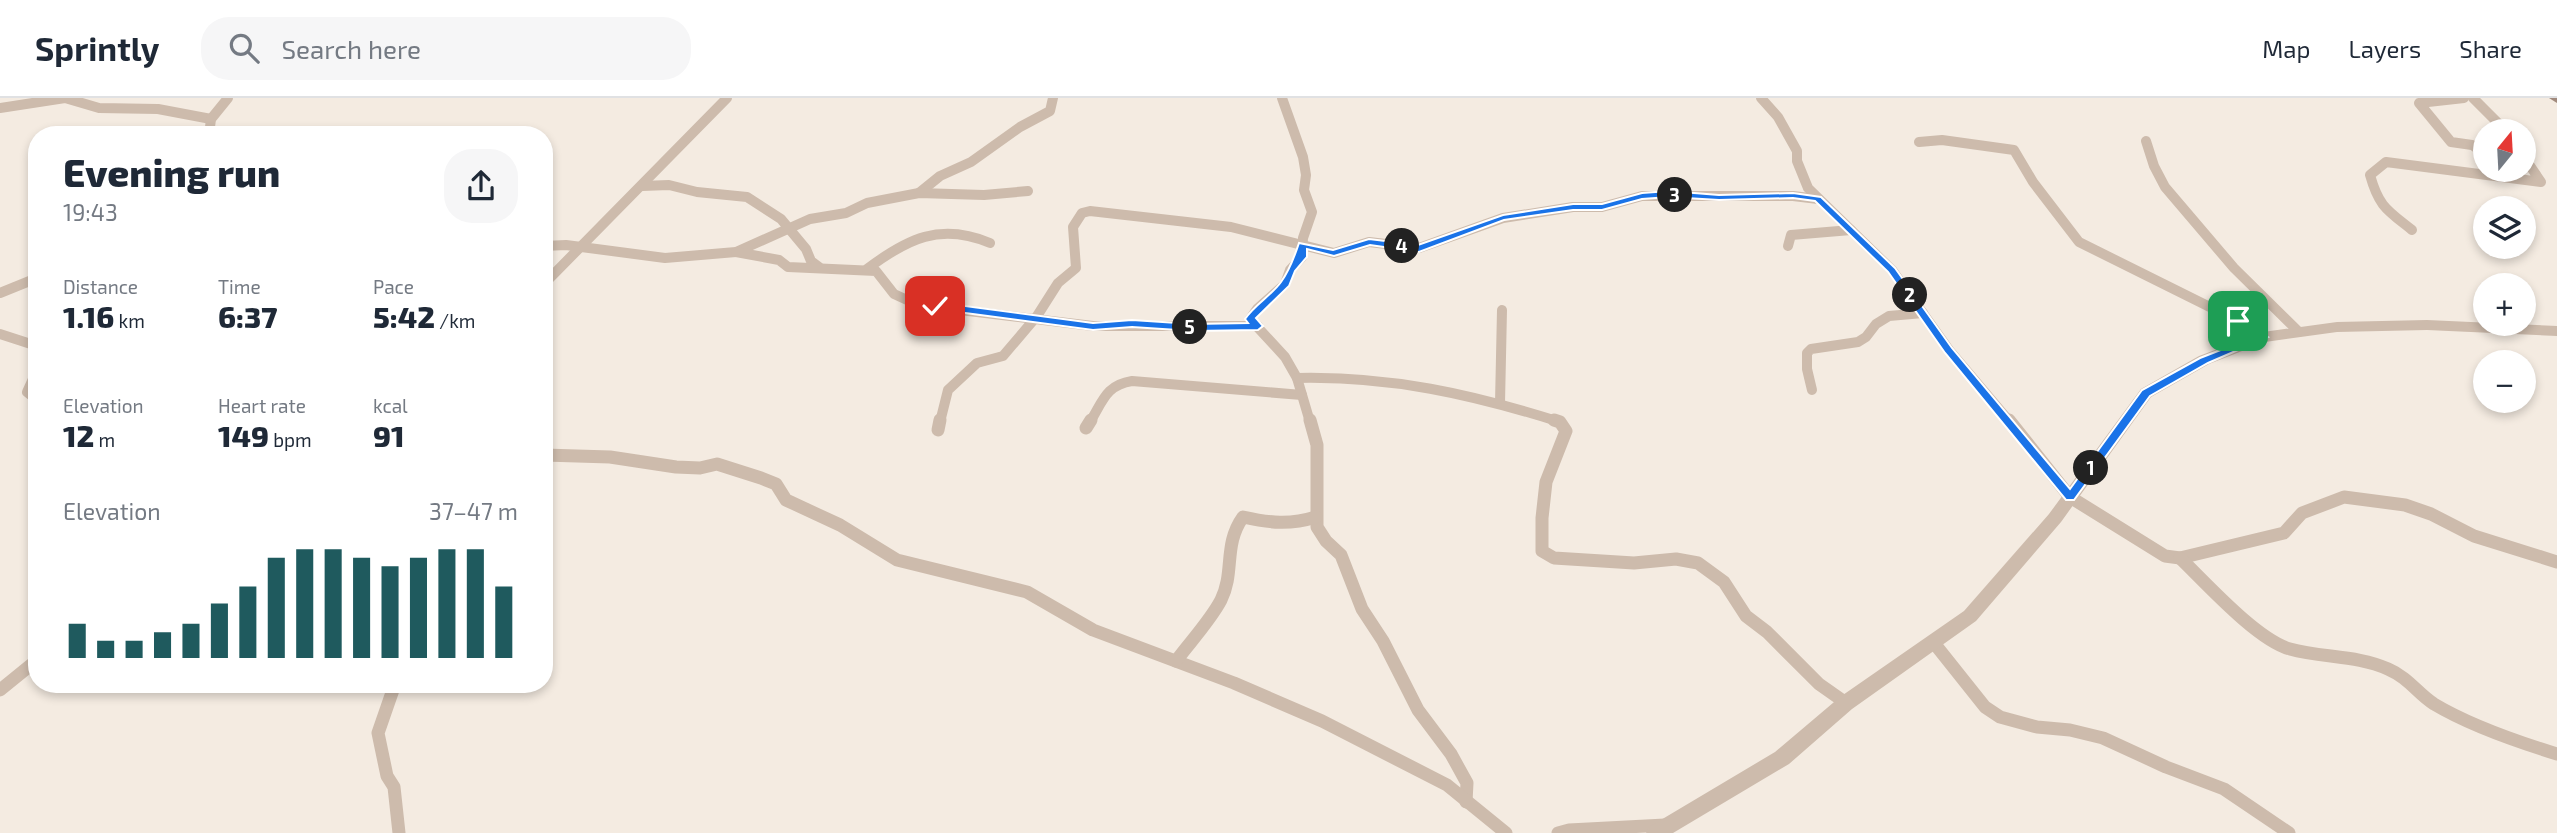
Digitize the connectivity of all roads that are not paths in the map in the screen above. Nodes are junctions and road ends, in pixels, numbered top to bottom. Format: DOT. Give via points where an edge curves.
graph roads {
  1 [pos="228,98"];
  2 [pos="727,98"];
  3 [pos="1053,98"];
  4 [pos="1282,98"];
  5 [pos="1761,98"];
  6 [pos="2464,98"];
  7 [pos="2473,98"];
  8 [pos="71,99"];
  9 [pos="2416,100"];
  10 [pos="15,106"];
  11 [pos="0,108"];
  12 [pos="0,118"];
  13 [pos="211,119"];
  14 [pos="2494,119"];
  15 [pos="210,126"];
  16 [pos="2146,141"];
  17 [pos="1919,142"];
  18 [pos="2473,146"];
  19 [pos="2473,174"];
  20 [pos="642,186"];
  21 [pos="1028,191"];
  22 [pos="919,193"];
  23 [pos="1818,199"];
  24 [pos="789,229"];
  25 [pos="1851,230"];
  26 [pos="2412,230"];
  27 [pos="990,243"];
  28 [pos="1302,245"];
  29 [pos="553,246"];
  30 [pos="1788,246"];
  31 [pos="581,247"];
  32 [pos="736,252"];
  33 [pos="819,267"];
  34 [pos="867,269"];
  35 [pos="553,275"];
  36 [pos="28,282"];
  37 [pos="0,293"];
  38 [pos="1502,310"];
  39 [pos="1923,313"];
  40 [pos="1035,319"];
  41 [pos="1258,326"];
  42 [pos="2557,331"];
  43 [pos="2299,332"];
  44 [pos="0,334"];
  45 [pos="2263,337"];
  46 [pos="28,343"];
  47 [pos="1297,378"];
  48 [pos="1812,390"];
  49 [pos="1302,395"];
  50 [pos="1500,403"];
  51 [pos="1086,428"];
  52 [pos="938,430"];
  53 [pos="553,455"];
  54 [pos="2070,497"];
  55 [pos="1316,517"];
  56 [pos="2180,558"];
  57 [pos="2557,562"];
  58 [pos="1934,643"];
  59 [pos="1176,661"];
  60 [pos="28,667"];
  61 [pos="0,690"];
  62 [pos="392,693"];
  63 [pos="1846,703"];
  64 [pos="2557,754"];
  65 [pos="1466,802"];
  66 [pos="1501,829"];
  67 [pos="1661,829"];
  68 [pos="399,833"];
  69 [pos="1512,833"];
  70 [pos="1558,833"];
  71 [pos="2289,833"];
  1 -- 13 [label="street"];
  2 -- 20 [label="street"];
  3 -- 22 [label="street" via="1050,111"];
  4 -- 28 [label="street" via="1303,157 1304,190 1312,212"];
  5 -- 23 [label="street" via="1778,117 1797,151 1802,178"];
  6 -- 9 [label="street"];
  7 -- 14 [label="street"];
  8 -- 10 [label="street"];
  8 -- 13 [label="street" via="99,108 158,108"];
  9 -- 18 [label="street" via="2451,142"];
  10 -- 11 [label="street"];
  10 -- 12 [label="street"];
  13 -- 15 [label="street"];
  16 -- 43 [label="street" via="2171,195 2234,268"];
  17 -- 45 [label="street" via="1948,139 1990,150 2014,150 2062,225 2079,242"];
  19 -- 26 [label="street" via="2386,162 2370,175 2376,197"];
  20 -- 24 [label="street" via="669,185 747,197"];
  20 -- 31 [label="street"];
  21 -- 22 [label="street"];
  22 -- 24 [label="street" via="867,203"];
  23 -- 25 [label="street"];
  23 -- 28 [label="street" via="1793,195 1642,196 1602,207 1503,218 1419,248 1369,242 1334,253"];
  24 -- 32 [label="street"];
  24 -- 33 [label="street"];
  25 -- 30 [label="street" via="1791,234"];
  25 -- 39 [label="street" via="1892,270"];
  27 -- 34 [label="street" via="952,232 929,236 895,247"];
  28 -- 40 [label="street" via="1231,227 1082,213 1073,227 1076,268 1058,283"];
  28 -- 41 [label="street" via="1302,257 1285,284 1250,319"];
  29 -- 31 [label="street"];
  31 -- 32 [label="street" via="664,258"];
  31 -- 35 [label="street"];
  32 -- 33 [label="street" via="779,260 788,267"];
  33 -- 34 [label="street"];
  34 -- 40 [label="street" via="876,271 894,294 918,305"];
  36 -- 37 [label="street"];
  38 -- 50 [label="street" via="1497,346"];
  39 -- 48 [label="street" via="1889,316 1858,342 1811,349 1807,369"];
  39 -- 54 [label="street"];
  40 -- 41 [label="street" via="1093,327"];
  40 -- 52 [label="street" via="1003,356 977,363 948,390"];
  41 -- 47 [label="street"];
  42 -- 43 [label="street" via="2344,326"];
  43 -- 45 [label="street"];
  44 -- 46 [label="street"];
  45 -- 54 [label="street" via="2204,360 2146,393"];
  47 -- 49 [label="street"];
  47 -- 50 [label="street" via="1415,384"];
  49 -- 51 [label="street" via="1117,383"];
  49 -- 55 [label="street" via="1317,445"];
  50 -- 63 [label="street" via="1560,422 1566,431 1551,463 1542,551 1554,558 1698,563 1724,582 1746,615 1819,684"];
  53 -- 59 [label="street" via="610,457 676,467 717,464 761,478 776,484 786,499 897,560 1027,592 1093,630"];
  54 -- 56 [label="street" via="2165,556"];
  54 -- 58 [label="street" via="1970,617"];
  55 -- 59 [label="street" via="1273,524 1243,517 1233,531 1221,600"];
  55 -- 65 [label="street" via="1326,541 1341,555 1362,609 1419,710 1467,783"];
  56 -- 57 [label="street" via="2284,533 2302,513 2344,497 2405,505 2474,536"];
  56 -- 64 [label="street" via="2247,623 2288,649 2385,667 2406,677 2433,703 2516,741"];
  58 -- 63 [label="street"];
  58 -- 71 [label="street" via="1985,707 2000,717 2103,738 2224,789"];
  59 -- 65 [label="street" via="1322,721 1447,785"];
  60 -- 61 [label="street"];
  62 -- 68 [label="street" via="378,733 387,776 394,787"];
  63 -- 67 [label="street" via="1782,758"];
  65 -- 66 [label="street"];
  66 -- 69 [label="street"];
  67 -- 70 [label="street"];
}
